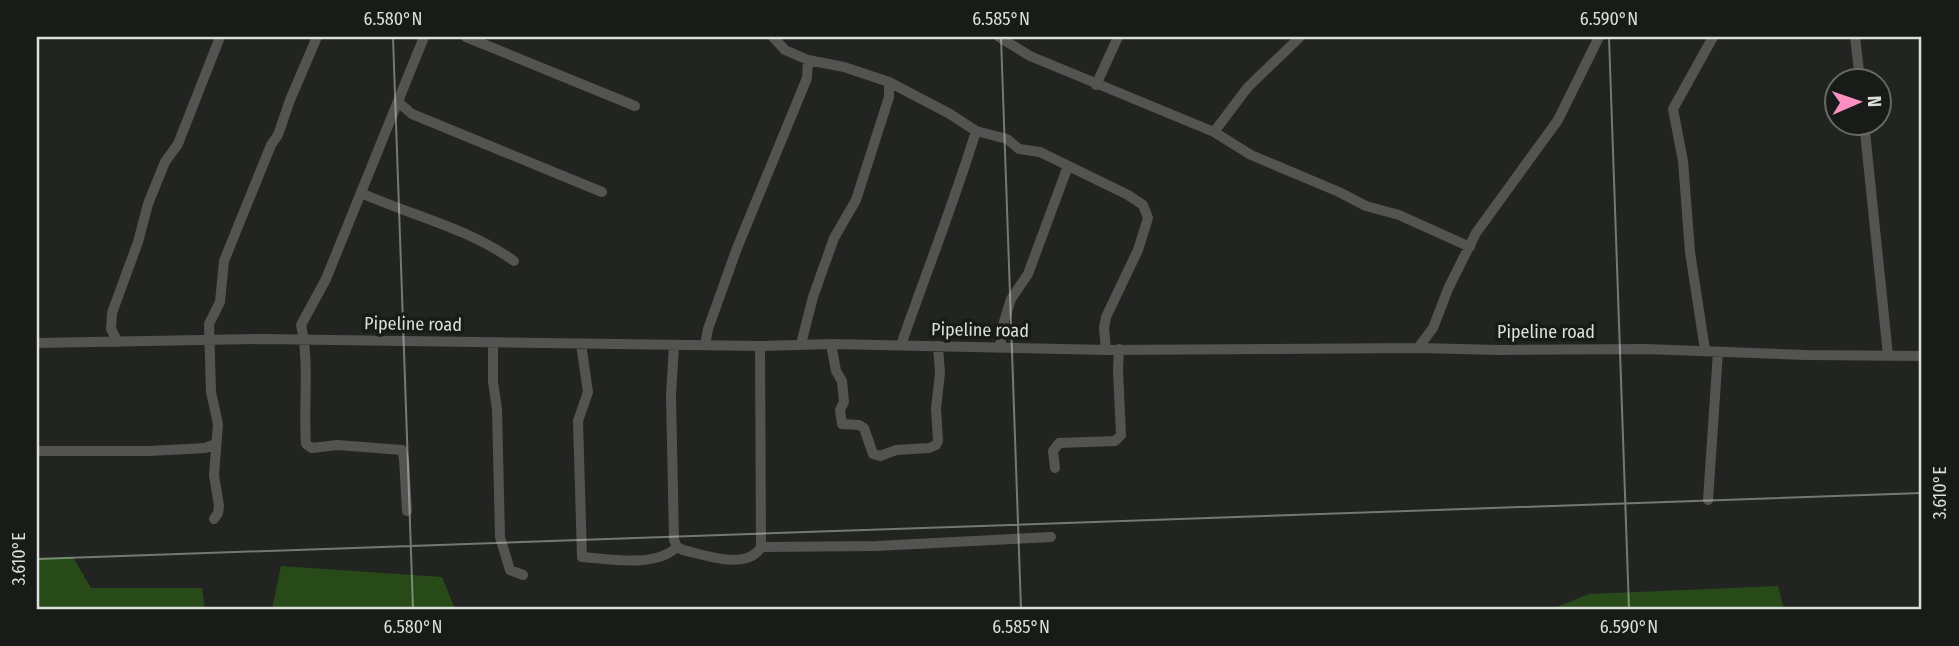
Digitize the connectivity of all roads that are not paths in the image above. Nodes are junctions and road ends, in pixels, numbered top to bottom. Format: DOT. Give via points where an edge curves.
graph roads {
  1 [pos="220,37"];
  2 [pos="317,37"];
  3 [pos="424,37"];
  4 [pos="467,37"];
  5 [pos="773,37"];
  6 [pos="999,37"];
  7 [pos="1118,37"];
  8 [pos="1300,37"];
  9 [pos="1599,37"];
  10 [pos="1713,37"];
  11 [pos="1855,37"];
  12 [pos="808,60"];
  13 [pos="1858,66"];
  14 [pos="890,82"];
  15 [pos="1096,85"];
  16 [pos="398,102"];
  17 [pos="635,106"];
  18 [pos="976,131"];
  19 [pos="1214,132"];
  20 [pos="1865,136"];
  21 [pos="1068,166"];
  22 [pos="601,192"];
  23 [pos="361,193"];
  24 [pos="1469,247"];
  25 [pos="514,261"];
  26 [pos="1433,328"];
  27 [pos="210,336"];
  28 [pos="305,339"];
  29 [pos="118,342"];
  30 [pos="37,343"];
  31 [pos="493,344"];
  32 [pos="581,344"];
  33 [pos="801,344"];
  34 [pos="831,344"];
  35 [pos="674,345"];
  36 [pos="705,345"];
  37 [pos="901,345"];
  38 [pos="760,346"];
  39 [pos="938,346"];
  40 [pos="1000,348"];
  41 [pos="1418,348"];
  42 [pos="1119,349"];
  43 [pos="1443,349"];
  44 [pos="1106,350"];
  45 [pos="1705,350"];
  46 [pos="1718,352"];
  47 [pos="1888,355"];
  48 [pos="1922,356"];
  49 [pos="216,444"];
  50 [pos="37,451"];
  51 [pos="1055,468"];
  52 [pos="1708,500"];
  53 [pos="407,510"];
  54 [pos="214,519"];
  55 [pos="1051,537"];
  56 [pos="677,547"];
  57 [pos="761,547"];
  58 [pos="523,575"];
  1 -- 29 [label="street" via="178,144 165,162 148,204 112,313 111,328"];
  2 -- 27 [label="street" via="224,261 220,302 210,321"];
  3 -- 16 [label="street"];
  4 -- 17 [label="street"];
  5 -- 12 [label="street" via="785,50"];
  6 -- 15 [label="street"];
  7 -- 15 [label="street"];
  8 -- 19 [label="street" via="1248,87"];
  9 -- 24 [label="street" via="1558,120"];
  10 -- 45 [label="street" via="1673,109"];
  11 -- 13 [label="street"];
  12 -- 14 [label="street"];
  12 -- 36 [label="street" via="807,78 737,248"];
  14 -- 18 [label="street"];
  14 -- 33 [label="street" via="859,191 834,239"];
  15 -- 19 [label="street"];
  16 -- 22 [label="street" via="412,114"];
  16 -- 23 [label="street"];
  18 -- 21 [label="street" via="1007,139 1019,149 1040,152"];
  18 -- 37 [label="street"];
  19 -- 24 [label="street" via="1251,155"];
  20 -- 47 [label="street"];
  21 -- 40 [label="street" via="1028,274 1011,299"];
  21 -- 44 [label="street" via="1128,195 1143,205 1148,218 1106,317"];
  23 -- 25 [label="street" via="443,223"];
  23 -- 28 [label="street" via="326,279 301,325"];
  24 -- 26 [label="street"];
  26 -- 41 [label="street"];
  26 -- 43 [label="street"];
  27 -- 28 [label="street, Pipeline road"];
  27 -- 29 [label="street, Pipeline road"];
  27 -- 49 [label="street"];
  28 -- 31 [label="street, Pipeline road"];
  28 -- 53 [label="street" via="306,443 312,448 337,445 402,450"];
  29 -- 30 [label="street, Pipeline road"];
  31 -- 32 [label="street, Pipeline road"];
  31 -- 58 [label="street" via="500,537 510,570"];
  32 -- 35 [label="street, Pipeline road"];
  32 -- 56 [label="street" via="589,392 578,421 582,556 667,557"];
  33 -- 34 [label="street, Pipeline road"];
  33 -- 38 [label="street, Pipeline road"];
  34 -- 37 [label="street, Pipeline road"];
  34 -- 39 [label="street" via="845,402 840,421 864,428 873,454 880,456 936,445"];
  35 -- 36 [label="street, Pipeline road"];
  35 -- 56 [label="street" via="671,395"];
  36 -- 38 [label="street, Pipeline road"];
  37 -- 39 [label="street, Pipeline road"];
  38 -- 57 [label="street"];
  39 -- 40 [label="street, Pipeline road"];
  40 -- 44 [label="street, Pipeline road"];
  41 -- 42 [label="street, Pipeline road"];
  41 -- 43 [label="street, Pipeline road"];
  42 -- 44 [label="street, Pipeline road"];
  42 -- 51 [label="street" via="1121,435 1115,441 1059,443 1054,451"];
  43 -- 45 [label="street, Pipeline road"];
  45 -- 46 [label="street, Pipeline road"];
  46 -- 47 [label="street, Pipeline road"];
  46 -- 52 [label="street"];
  47 -- 48 [label="street, Pipeline road"];
  49 -- 50 [label="street" via="149,451"];
  49 -- 54 [label="street" via="219,506"];
  55 -- 57 [label="street"];
  56 -- 57 [label="street" via="741,560 756,555"];
}
